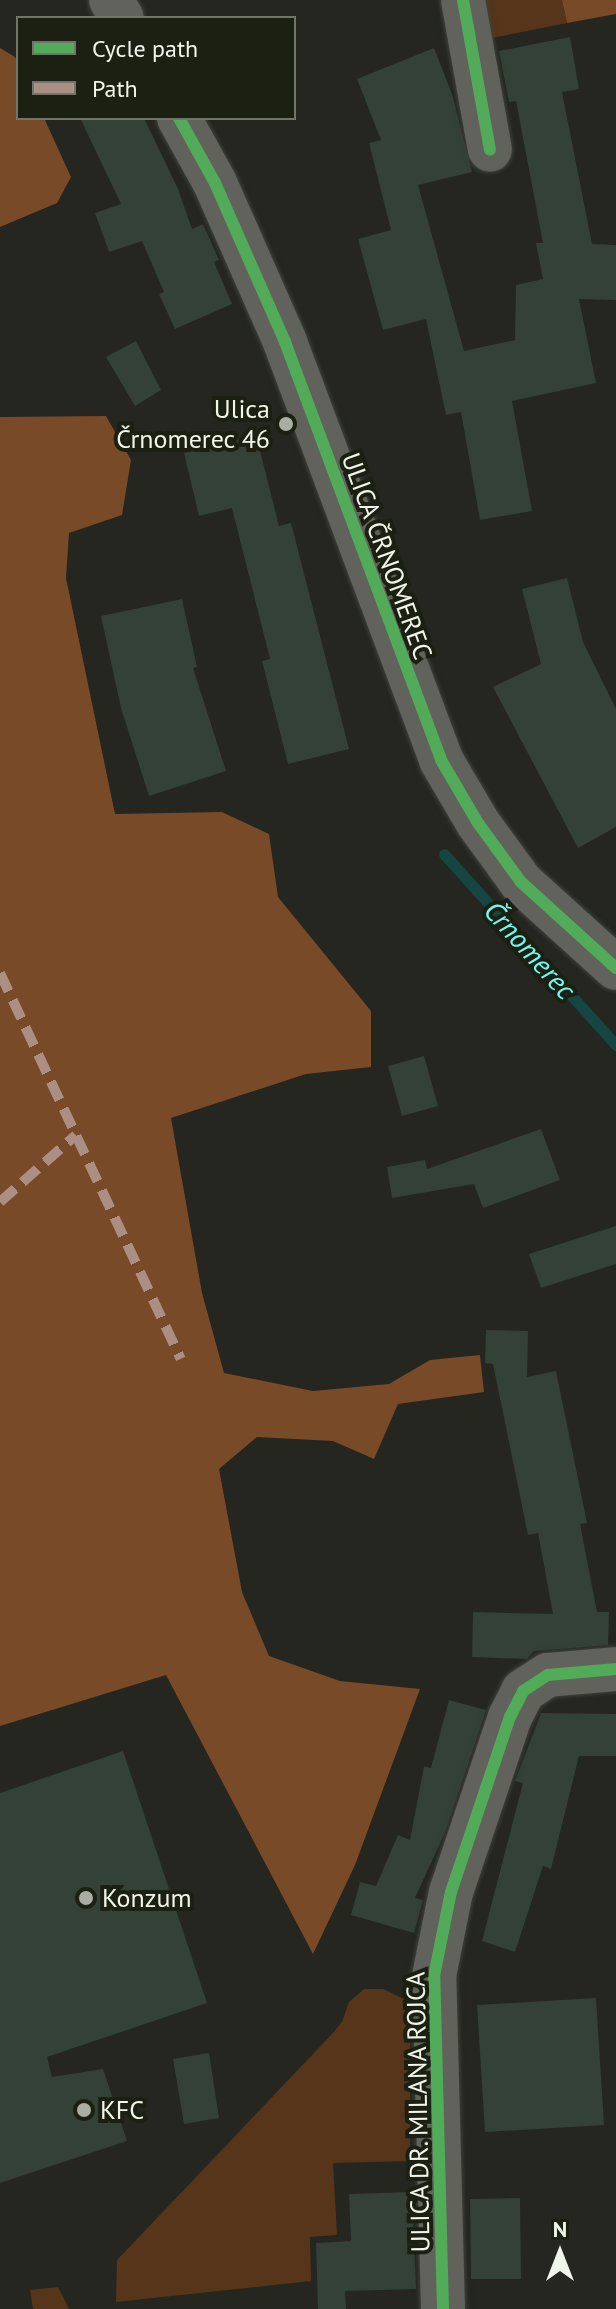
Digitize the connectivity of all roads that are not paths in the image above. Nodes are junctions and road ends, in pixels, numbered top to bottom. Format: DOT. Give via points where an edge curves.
graph roads {
  1 [pos="463,0"];
  2 [pos="180,120"];
  3 [pos="490,150"];
  4 [pos="616,968"];
  5 [pos="616,1669"];
  6 [pos="443,2309"];
  1 -- 3 [label="street"];
  2 -- 4 [label="street, ULICA ČRNOMEREC" via="215,183 285,342 441,760 521,882"];
  5 -- 6 [label="street, ULICA DR. MILANA ROJCA" via="548,1675 523,1691 451,1892 434,1976"];
}
